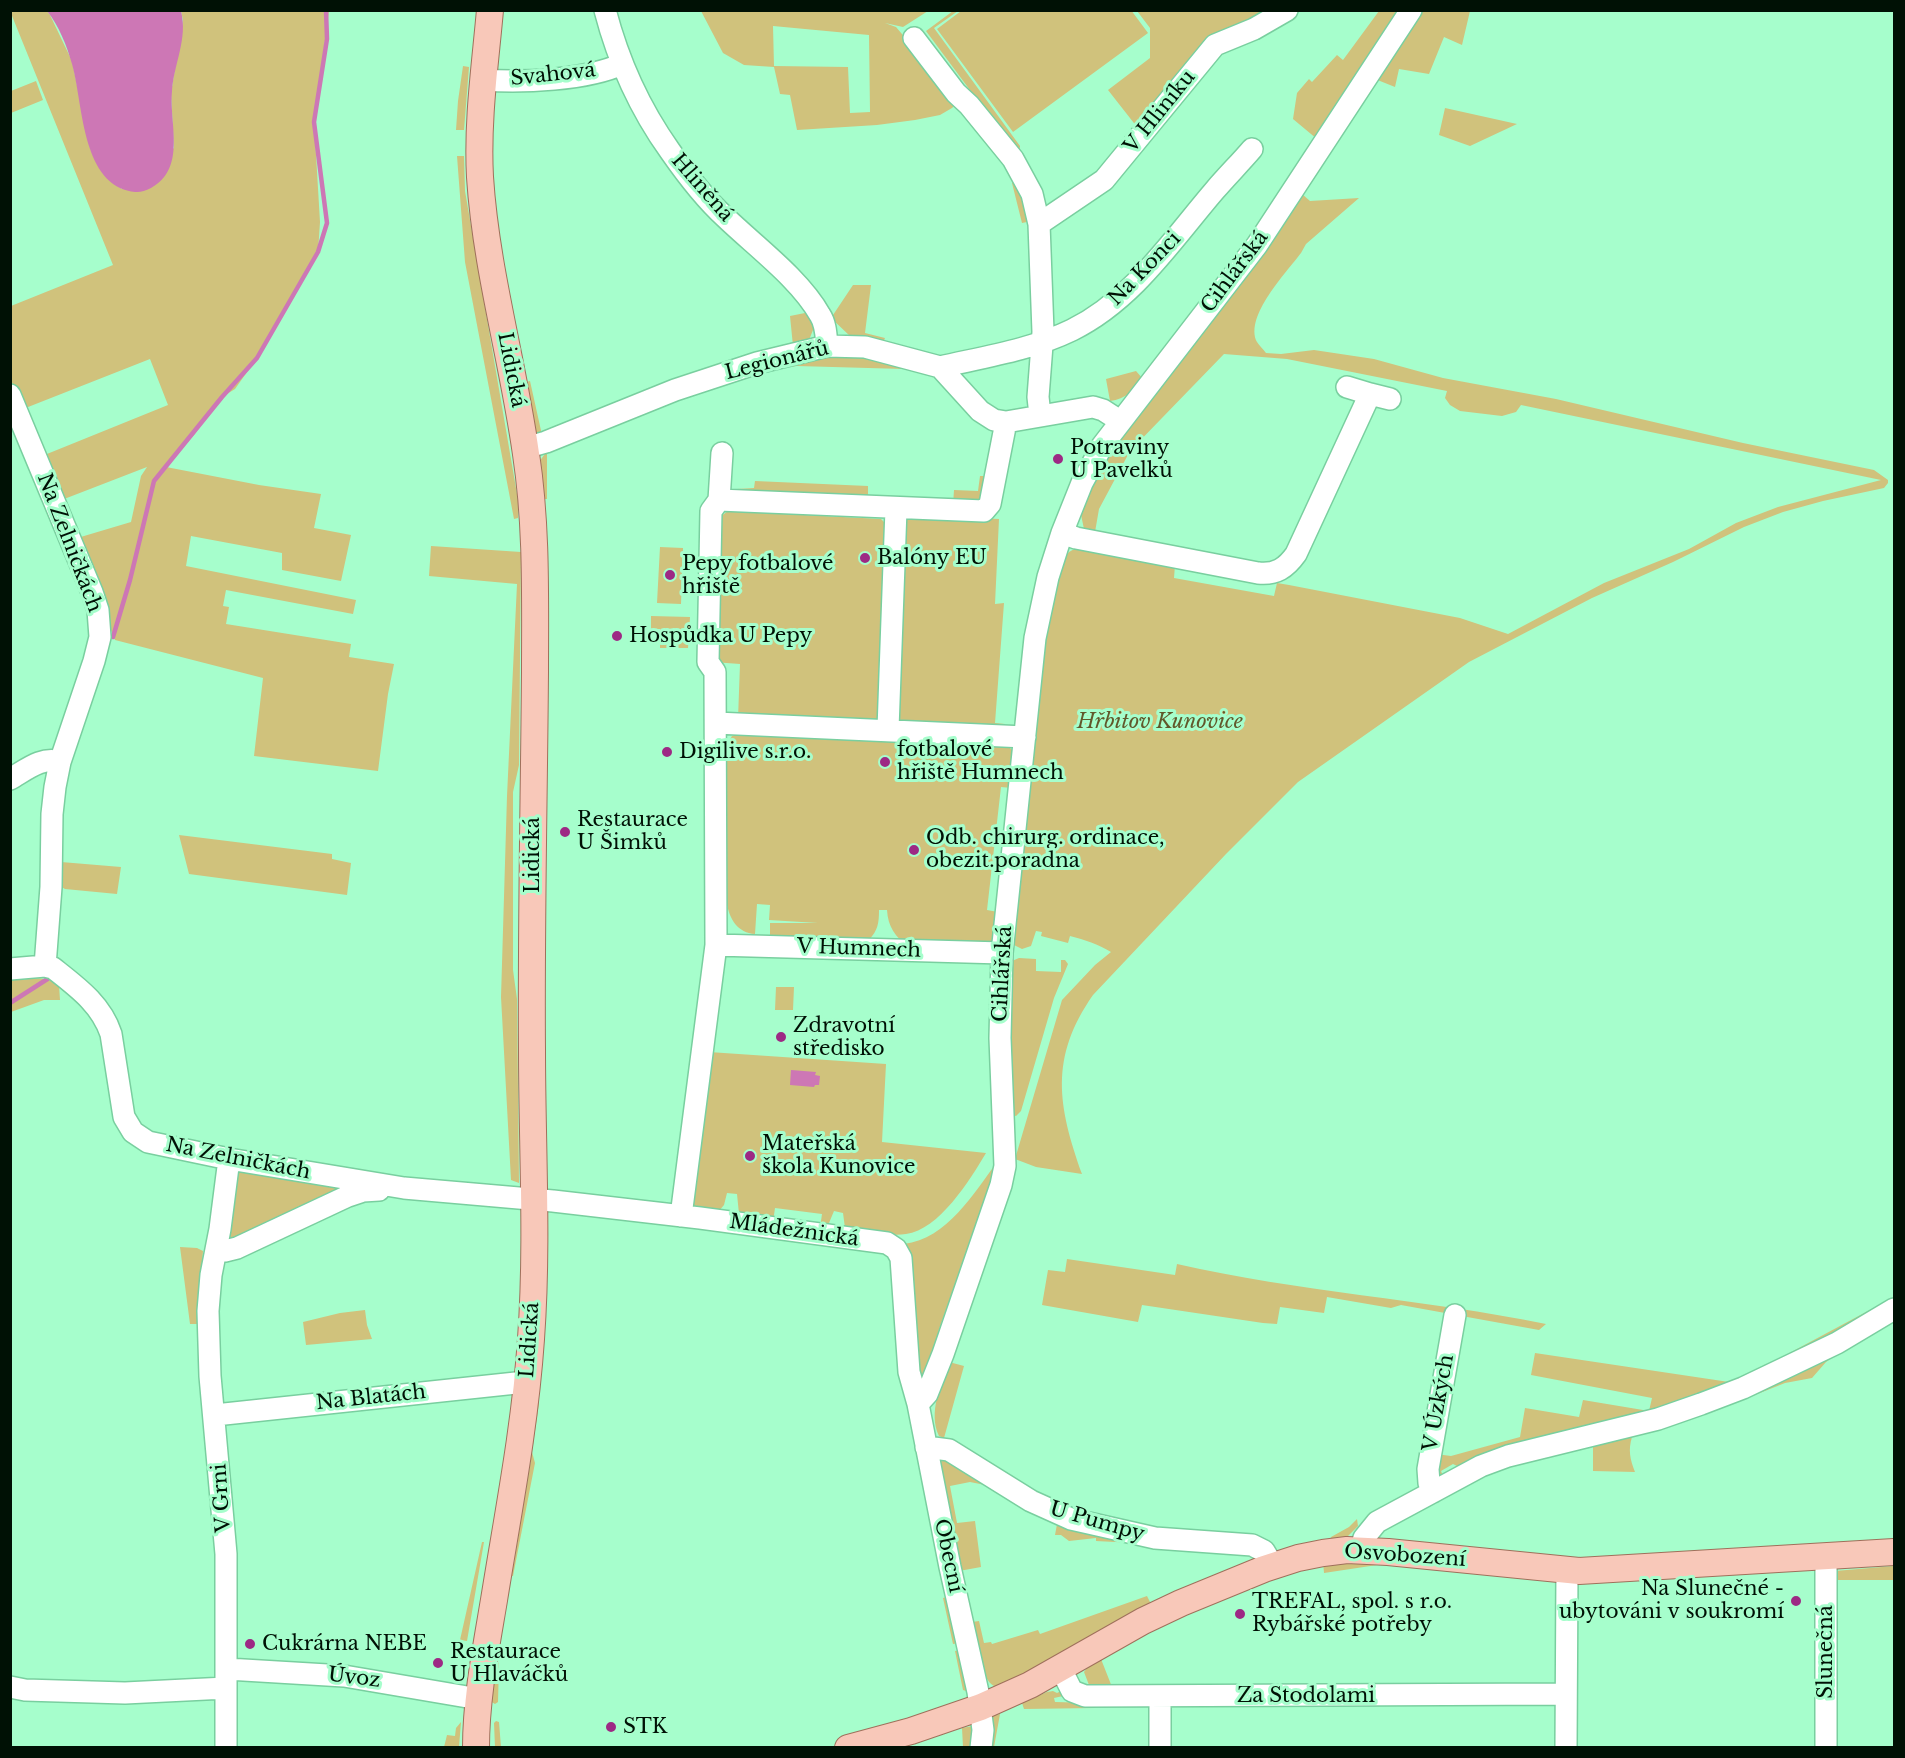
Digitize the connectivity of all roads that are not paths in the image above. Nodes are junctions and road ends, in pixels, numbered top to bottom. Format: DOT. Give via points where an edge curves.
graph roads {
  1 [pos="490,10"];
  2 [pos="605,10"];
  3 [pos="1287,10"];
  4 [pos="1411,10"];
  5 [pos="914,38"];
  6 [pos="622,64"];
  7 [pos="483,80"];
  8 [pos="1252,149"];
  9 [pos="1039,224"];
  10 [pos="1042,342"];
  11 [pos="827,346"];
  12 [pos="940,367"];
  13 [pos="1347,387"];
  14 [pos="10,395"];
  15 [pos="1040,415"];
  16 [pos="1120,421"];
  17 [pos="1006,422"];
  18 [pos="525,448"];
  19 [pos="722,453"];
  20 [pos="718,500"];
  21 [pos="896,509"];
  22 [pos="1062,533"];
  23 [pos="716,723"];
  24 [pos="888,729"];
  25 [pos="1025,736"];
  26 [pos="60,762"];
  27 [pos="10,779"];
  28 [pos="716,945"];
  29 [pos="1002,953"];
  30 [pos="10,969"];
  31 [pos="54,971"];
  32 [pos="229,1159"];
  33 [pos="404,1188"];
  34 [pos="535,1200"];
  35 [pos="681,1216"];
  36 [pos="217,1250"];
  37 [pos="1894,1309"];
  38 [pos="1455,1315"];
  39 [pos="528,1384"];
  40 [pos="918,1404"];
  41 [pos="215,1415"];
  42 [pos="926,1447"];
  43 [pos="1433,1492"];
  44 [pos="1360,1550"];
  45 [pos="1894,1552"];
  46 [pos="1826,1557"];
  47 [pos="1273,1566"];
  48 [pos="1568,1570"];
  49 [pos="1061,1669"];
  50 [pos="226,1678"];
  51 [pos="10,1688"];
  52 [pos="1566,1694"];
  53 [pos="1160,1697"];
  54 [pos="479,1699"];
  55 [pos="981,1707"];
  56 [pos="226,1748"];
  57 [pos="476,1748"];
  58 [pos="848,1748"];
  59 [pos="981,1748"];
  60 [pos="1160,1748"];
  61 [pos="1566,1748"];
  62 [pos="1826,1748"];
  1 -- 7 [label="main road, Lidická"];
  2 -- 6 [label="street, Hliněná"];
  3 -- 9 [label="street, V Hliníku" via="1215,45 1104,180"];
  4 -- 16 [label="street, Cihlářská" via="1257,245"];
  5 -- 9 [label="street" via="1018,167 1032,194"];
  6 -- 7 [label="street, Svahová" via="566,78"];
  6 -- 11 [label="street, Hliněná" via="641,104 693,181 820,314"];
  7 -- 18 [label="main road, Lidická" via="479,147 482,194"];
  8 -- 10 [label="street, Na Konci" via="1123,296 1086,322"];
  9 -- 10 [label="street"];
  10 -- 12 [label="street, Na Konci"];
  10 -- 15 [label="street"];
  11 -- 12 [label="street, Legionářů" via="865,347"];
  11 -- 18 [label="street, Legionářů" via="685,386"];
  12 -- 17 [label="street" via="980,411"];
  13 -- 22 [label="street" via="1380,396 1296,554 1277,572 1258,573"];
  14 -- 26 [label="street, Na Zelničkách" via="92,592 99,620 99,645"];
  15 -- 16 [label="street" via="1095,407"];
  15 -- 17 [label="street"];
  16 -- 22 [label="street, Cihlářská" via="1088,470"];
  17 -- 21 [label="street" via="986,510"];
  18 -- 34 [label="main road, Lidická" via="534,541"];
  19 -- 20 [label="street"];
  20 -- 21 [label="street"];
  20 -- 23 [label="street" via="711,511 708,629 708,662 715,672"];
  21 -- 24 [label="street"];
  22 -- 25 [label="street, Cihlářská" via="1040,611"];
  23 -- 24 [label="street"];
  23 -- 28 [label="street"];
  24 -- 25 [label="street"];
  25 -- 29 [label="street, Cihlářská"];
  26 -- 27 [label="street" via="42,761"];
  26 -- 31 [label="street, Na Zelničkách" via="52,814"];
  28 -- 29 [label="street, V Humnech"];
  28 -- 35 [label="street"];
  29 -- 40 [label="street, Cihlářská" via="1003,1176 943,1354 927,1394"];
  30 -- 31 [label="street"];
  31 -- 32 [label="street, Na Zelničkách" via="96,1005 108,1023 124,1117 133,1132 148,1142"];
  32 -- 33 [label="street, Na Zelničkách"];
  32 -- 36 [label="street, V Grni"];
  33 -- 34 [label="street, Na Zelničkách"];
  33 -- 36 [label="street" via="352,1195 237,1248"];
  34 -- 35 [label="street, Mládežnická"];
  34 -- 39 [label="main road, Lidická"];
  35 -- 40 [label="street, Mládežnická" via="887,1243 896,1249 901,1258 908,1358"];
  36 -- 41 [label="street, V Grni" via="208,1311"];
  37 -- 43 [label="street" via="1837,1343 1743,1388 1658,1419 1494,1461"];
  38 -- 43 [label="street, V Úzkých" via="1428,1469"];
  39 -- 41 [label="street, Na Blatách"];
  39 -- 54 [label="main road, Lidická"];
  40 -- 42 [label="street, Obecní"];
  41 -- 50 [label="street, V Grni" via="226,1554"];
  42 -- 47 [label="street, U Pumpy" via="949,1450 1031,1501 1071,1519 1155,1538 1252,1545 1264,1551"];
  42 -- 55 [label="street, Obecní"];
  43 -- 44 [label="street" via="1377,1522"];
  44 -- 47 [label="main road, Osvobození" via="1323,1552"];
  44 -- 48 [label="main road, Osvobození"];
  45 -- 46 [label="main road, Osvobození"];
  46 -- 48 [label="main road, Osvobození"];
  46 -- 62 [label="street, Slunečná"];
  47 -- 49 [label="main road, Osvobození" via="1143,1621"];
  48 -- 52 [label="street"];
  49 -- 53 [label="street, Za Stodolami" via="1072,1691 1081,1696"];
  49 -- 55 [label="main road, Osvobození"];
  50 -- 51 [label="street, Úvoz" via="125,1693"];
  50 -- 54 [label="street, Úvoz" via="344,1676"];
  50 -- 56 [label="street, V Grni"];
  52 -- 53 [label="street, Za Stodolami"];
  52 -- 61 [label="street"];
  53 -- 60 [label="street"];
  54 -- 57 [label="main road, Lidická"];
  55 -- 58 [label="main road, Osvobození"];
  55 -- 59 [label="street, Obecní"];
}
